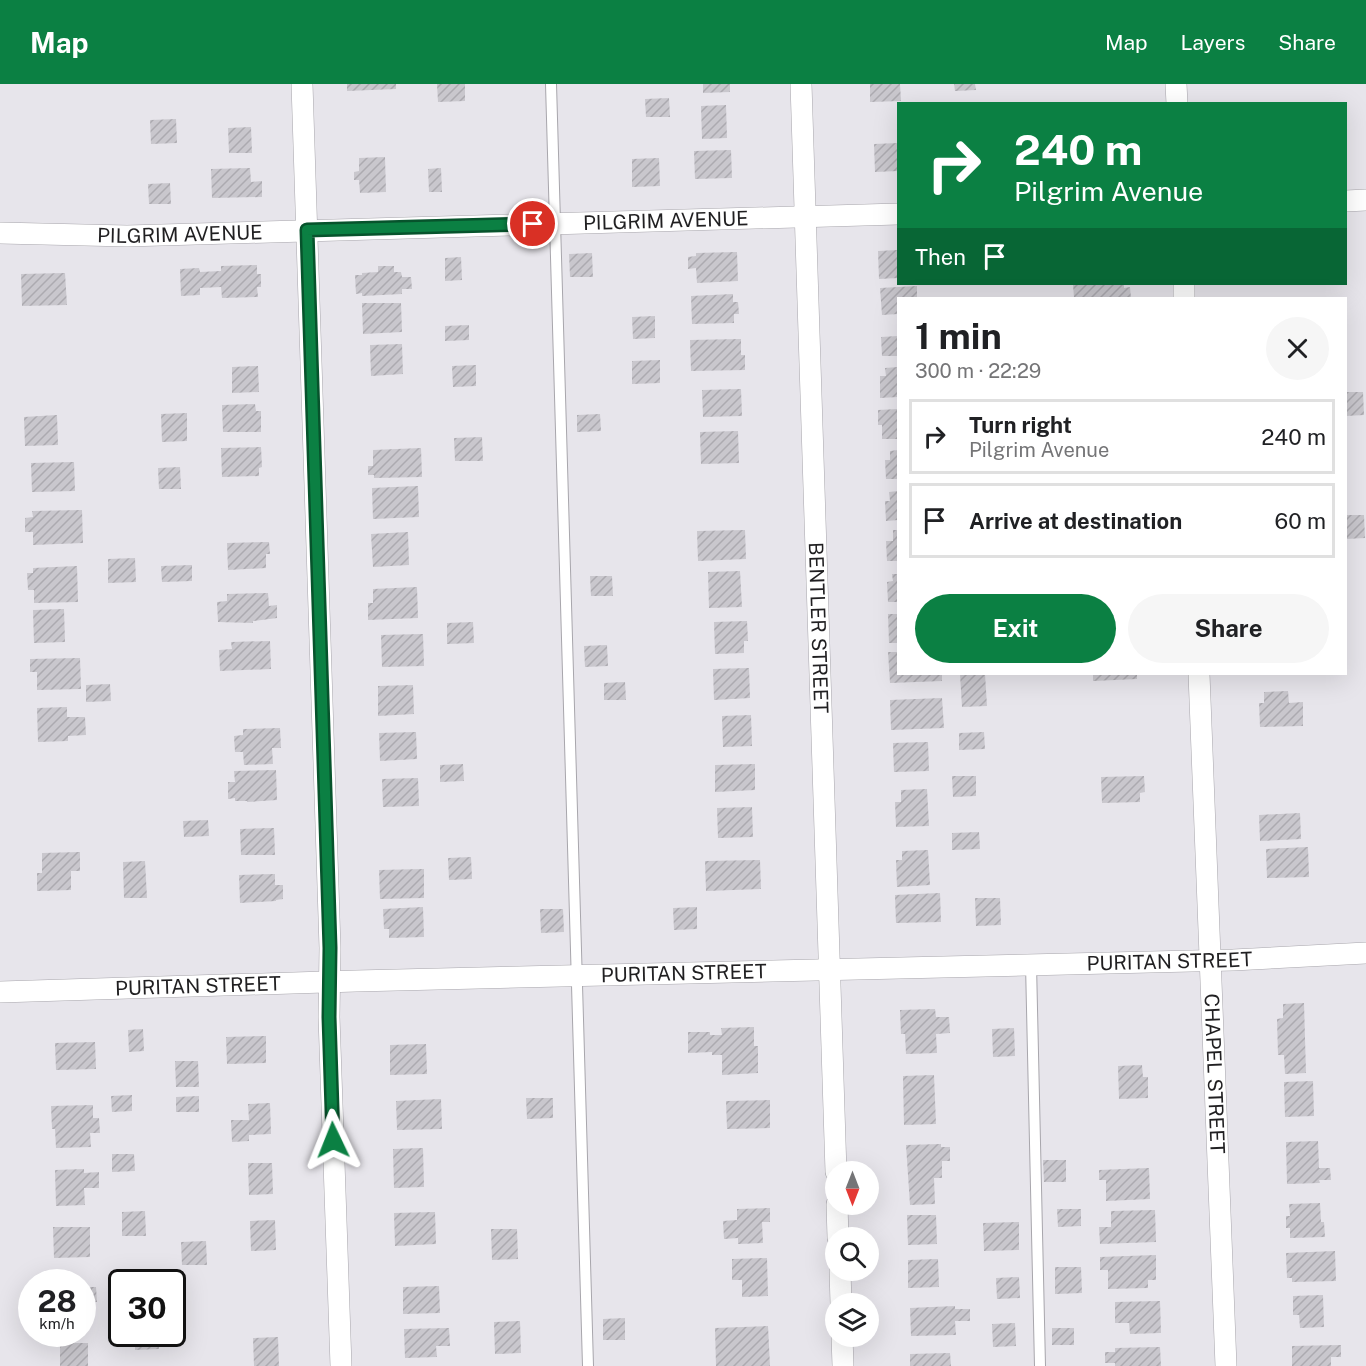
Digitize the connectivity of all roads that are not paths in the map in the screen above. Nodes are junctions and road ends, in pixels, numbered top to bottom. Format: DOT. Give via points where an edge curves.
graph roads {
  1 [pos="302,84"];
  2 [pos="550,84"];
  3 [pos="801,84"];
  4 [pos="1176,84"];
  5 [pos="1177,102"];
  6 [pos="1366,200"];
  7 [pos="1347,201"];
  8 [pos="897,214"];
  9 [pos="806,217"];
  10 [pos="555,224"];
  11 [pos="307,230"];
  12 [pos="0,233"];
  13 [pos="1199,675"];
  14 [pos="1366,953"];
  15 [pos="1210,960"];
  16 [pos="1031,964"];
  17 [pos="830,969"];
  18 [pos="576,976"];
  19 [pos="330,982"];
  20 [pos="0,992"];
  21 [pos="836,1161"];
  22 [pos="842,1347"];
  23 [pos="341,1366"];
  24 [pos="588,1366"];
  25 [pos="843,1366"];
  26 [pos="1040,1366"];
  27 [pos="1226,1366"];
  1 -- 11 [label="street"];
  2 -- 10 [label="lane"];
  3 -- 9 [label="street, BENTLER STREET"];
  4 -- 5 [label="street"];
  6 -- 7 [label="street"];
  8 -- 9 [label="street, PILGRIM AVENUE"];
  9 -- 10 [label="street, PILGRIM AVENUE"];
  9 -- 17 [label="street, BENTLER STREET"];
  10 -- 11 [label="street, PILGRIM AVENUE"];
  10 -- 18 [label="lane"];
  11 -- 12 [label="street, PILGRIM AVENUE" via="127,236"];
  11 -- 19 [label="street"];
  13 -- 15 [label="street, CHAPEL STREET"];
  14 -- 15 [label="street, PURITAN STREET"];
  15 -- 16 [label="street, PURITAN STREET"];
  15 -- 27 [label="street, CHAPEL STREET"];
  16 -- 17 [label="street, PURITAN STREET"];
  16 -- 26 [label="lane"];
  17 -- 18 [label="street, PURITAN STREET"];
  17 -- 21 [label="street, BENTLER STREET"];
  18 -- 19 [label="street, PURITAN STREET"];
  18 -- 24 [label="lane"];
  19 -- 20 [label="street, PURITAN STREET"];
  19 -- 23 [label="street"];
  22 -- 25 [label="street"];
}
